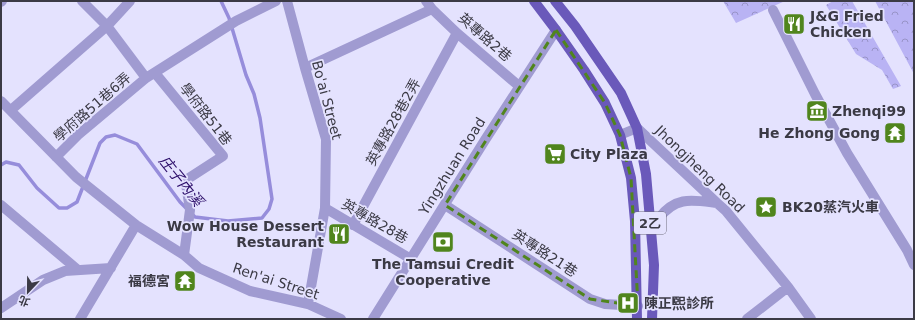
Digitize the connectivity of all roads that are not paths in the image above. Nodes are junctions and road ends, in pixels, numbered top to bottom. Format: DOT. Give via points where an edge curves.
graph roads {
  1 [pos="82,1"];
  2 [pos="130,1"];
  3 [pos="276,1"];
  4 [pos="286,1"];
  5 [pos="534,1"];
  6 [pos="556,1"];
  7 [pos="429,5"];
  8 [pos="774,10"];
  9 [pos="107,26"];
  10 [pos="556,30"];
  11 [pos="457,33"];
  12 [pos="305,68"];
  13 [pos="151,75"];
  14 [pos="519,86"];
  15 [pos="1,101"];
  16 [pos="11,110"];
  17 [pos="637,128"];
  18 [pos="620,135"];
  19 [pos="56,157"];
  20 [pos="717,202"];
  21 [pos="445,204"];
  22 [pos="1,205"];
  23 [pos="325,208"];
  24 [pos="650,219"];
  25 [pos="136,225"];
  26 [pos="353,225"];
  27 [pos="184,255"];
  28 [pos="411,259"];
  29 [pos="914,265"];
  30 [pos="111,268"];
  31 [pos="78,270"];
  32 [pos="788,287"];
  33 [pos="308,304"];
  34 [pos="638,306"];
  35 [pos="1,308"];
  36 [pos="80,319"];
  37 [pos="341,319"];
  38 [pos="374,319"];
  39 [pos="637,319"];
  40 [pos="652,319"];
  41 [pos="747,319"];
  42 [pos="811,319"];
  1 -- 9 [label="street, 學府路51巷"];
  2 -- 9 [label="street"];
  3 -- 13 [label="street, 學府路51巷6弄" via="236,21"];
  4 -- 12 [label="street, Bo'ai Street"];
  5 -- 10 [label="main road, 2乙"];
  6 -- 17 [label="main road, 2乙" via="621,93"];
  7 -- 11 [label="street, 英專路2巷"];
  7 -- 12 [label="street, 英專路2巷"];
  8 -- 29 [label="street" via="847,154"];
  9 -- 13 [label="street, 學府路51巷"];
  9 -- 16 [label="street"];
  10 -- 14 [label="street, Yingzhuan Road"];
  10 -- 18 [label="main road, 2乙" via="605,103"];
  11 -- 14 [label="street, 英專路2巷"];
  11 -- 26 [label="street, 英專路28巷2弄"];
  12 -- 23 [label="street, Bo'ai Street" via="326,139"];
  13 -- 19 [label="street, 學府路51巷6弄" via="78,135"];
  13 -- 27 [label="street, 學府路51巷" via="223,156 189,178 186,184 190,210"];
  14 -- 21 [label="street, Yingzhuan Road"];
  15 -- 16 [label="street, Ren'ai Street"];
  16 -- 19 [label="street, Ren'ai Street"];
  17 -- 18 [label="street"];
  17 -- 20 [label="street, Jhongjheng Road"];
  17 -- 24 [label="main road, 2乙" via="646,174"];
  18 -- 34 [label="main road, 2乙" via="631,178"];
  19 -- 25 [label="street, Ren'ai Street" via="76,177"];
  20 -- 24 [label="street" via="685,200 665,210 659,218"];
  20 -- 32 [label="street, Jhongjheng Road"];
  21 -- 28 [label="street, Yingzhuan Road"];
  21 -- 34 [label="street, 英專路21巷" via="590,299 605,304"];
  22 -- 31 [label="street"];
  23 -- 26 [label="street, 英專路28巷"];
  23 -- 33 [label="street, Bo'ai Street"];
  24 -- 40 [label="main road, 2乙" via="654,265"];
  25 -- 27 [label="street, Ren'ai Street"];
  25 -- 30 [label="street"];
  26 -- 28 [label="street, 英專路28巷"];
  27 -- 33 [label="street, Ren'ai Street" via="198,268 250,290"];
  28 -- 38 [label="street, Yingzhuan Road"];
  30 -- 31 [label="street"];
  30 -- 36 [label="street"];
  31 -- 35 [label="street" via="65,271 43,280"];
  32 -- 41 [label="street"];
  32 -- 42 [label="street, Jhongjheng Road"];
  33 -- 37 [label="street, Ren'ai Street"];
  34 -- 39 [label="main road, 2乙"];
}
